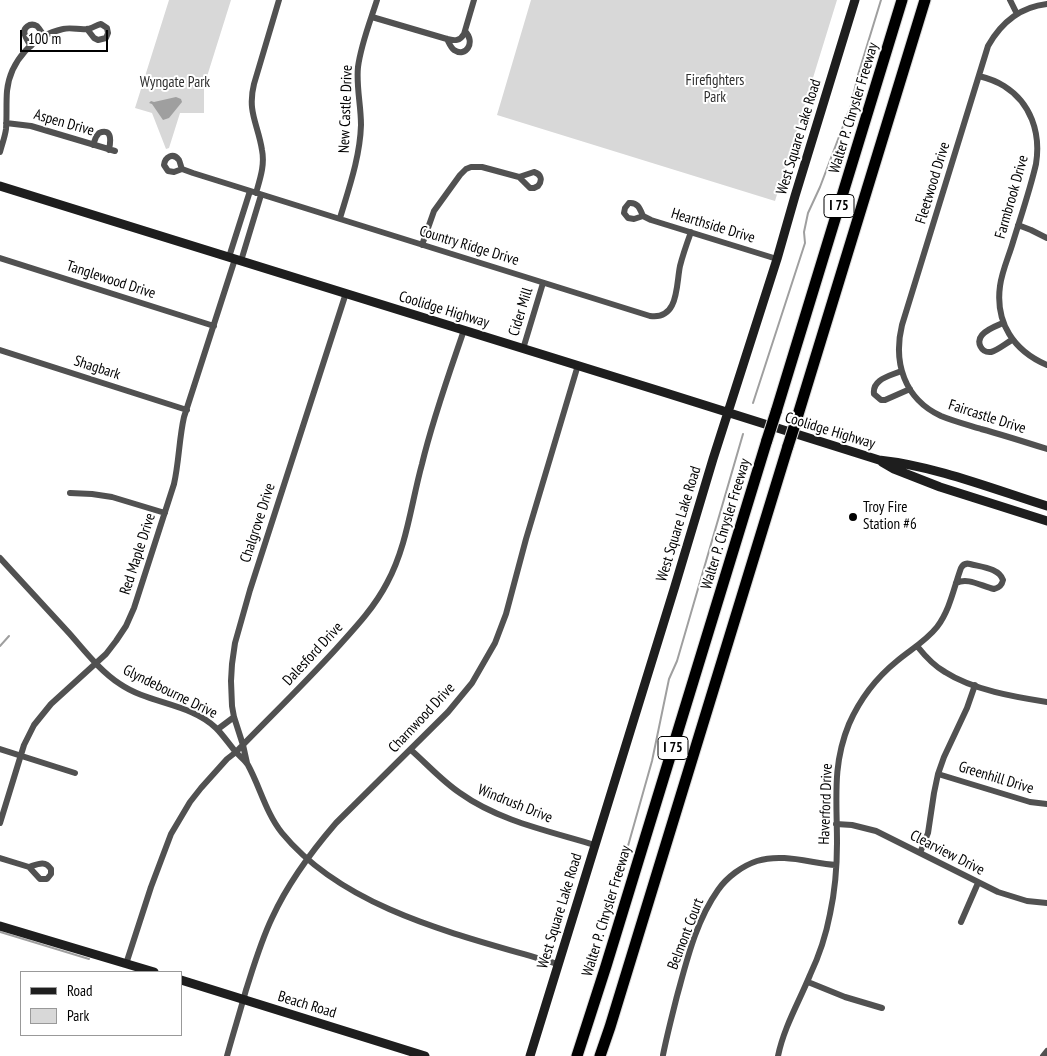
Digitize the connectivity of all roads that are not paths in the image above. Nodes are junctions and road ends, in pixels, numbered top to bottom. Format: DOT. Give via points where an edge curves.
graph roads {
  1 [pos="279,0"];
  2 [pos="377,0"];
  3 [pos="474,0"];
  4 [pos="855,0"];
  5 [pos="902,0"];
  6 [pos="924,0"];
  7 [pos="1010,0"];
  8 [pos="1034,3"];
  9 [pos="1047,4"];
  10 [pos="1016,14"];
  11 [pos="372,16"];
  12 [pos="87,29"];
  13 [pos="465,31"];
  14 [pos="44,36"];
  15 [pos="447,39"];
  16 [pos="31,46"];
  17 [pos="979,76"];
  18 [pos="6,123"];
  19 [pos="93,145"];
  20 [pos="0,152"];
  21 [pos="182,169"];
  22 [pos="519,177"];
  23 [pos="0,186"];
  24 [pos="256,193"];
  25 [pos="643,216"];
  26 [pos="340,218"];
  27 [pos="1018,225"];
  28 [pos="690,232"];
  29 [pos="1047,238"];
  30 [pos="422,245"];
  31 [pos="0,258"];
  32 [pos="235,259"];
  33 [pos="777,259"];
  34 [pos="544,283"];
  35 [pos="346,293"];
  36 [pos="1003,323"];
  37 [pos="214,326"];
  38 [pos="464,330"];
  39 [pos="1012,340"];
  40 [pos="523,349"];
  41 [pos="0,350"];
  42 [pos="578,366"];
  43 [pos="1047,366"];
  44 [pos="901,371"];
  45 [pos="905,380"];
  46 [pos="910,389"];
  47 [pos="187,410"];
  48 [pos="728,413"];
  49 [pos="1047,449"];
  50 [pos="879,460"];
  51 [pos="70,493"];
  52 [pos="1047,506"];
  53 [pos="165,513"];
  54 [pos="1047,520"];
  55 [pos="0,558"];
  56 [pos="956,583"];
  57 [pos="917,646"];
  58 [pos="96,663"];
  59 [pos="975,685"];
  60 [pos="1047,702"];
  61 [pos="234,718"];
  62 [pos="218,729"];
  63 [pos="243,745"];
  64 [pos="0,750"];
  65 [pos="411,750"];
  66 [pos="236,752"];
  67 [pos="21,756"];
  68 [pos="247,764"];
  69 [pos="75,773"];
  70 [pos="938,774"];
  71 [pos="1047,804"];
  72 [pos="0,822"];
  73 [pos="836,824"];
  74 [pos="595,845"];
  75 [pos="920,853"];
  76 [pos="0,858"];
  77 [pos="307,858"];
  78 [pos="836,864"];
  79 [pos="29,867"];
  80 [pos="978,883"];
  81 [pos="1047,903"];
  82 [pos="961,922"];
  83 [pos="0,926"];
  84 [pos="126,964"];
  85 [pos="558,964"];
  86 [pos="150,971"];
  87 [pos="182,980"];
  88 [pos="808,982"];
  89 [pos="244,999"];
  90 [pos="882,1008"];
  91 [pos="1047,1051"];
  92 [pos="662,1055"];
  93 [pos="227,1056"];
  94 [pos="425,1056"];
  95 [pos="530,1056"];
  96 [pos="577,1056"];
  97 [pos="600,1056"];
  98 [pos="778,1056"];
  99 [pos="1043,1056"];
  1 -- 24 [label="street" via="251,97 263,155"];
  2 -- 11 [label="street, New Castle Drive"];
  3 -- 13 [label="street"];
  4 -- 33 [label="main road, West Square Lake Road"];
  5 -- 96 [label="highway, Walter P. Chrysler Freeway / I 75, bridge"];
  6 -- 97 [label="highway, I 75, bridge"];
  7 -- 10 [label="street"];
  8 -- 9 [label="street, Fleetwood Drive"];
  8 -- 10 [label="street, Fleetwood Drive"];
  10 -- 17 [label="street, Fleetwood Drive" via="992,39"];
  11 -- 15 [label="street"];
  11 -- 26 [label="street, New Castle Drive" via="358,68 361,123 357,159"];
  12 -- 14 [label="street" via="63,29"];
  13 -- 15 [label="street" via="458,40"];
  13 -- 15 [label="street" via="470,42 465,50 454,50"];
  14 -- 16 [label="street"];
  14 -- 16 [label="street" via="36,26 27,26 24,34"];
  16 -- 18 [label="street" via="16,64 10,79"];
  17 -- 27 [label="street, Farmbrook Drive" via="997,82 1015,95 1034,124 1038,144 1036,164"];
  17 -- 44 [label="street, Fleetwood Drive" via="902,325 898,350"];
  18 -- 19 [label="street, Aspen Drive" via="31,126"];
  18 -- 20 [label="street"];
  19 -- 19 [label="street, Aspen Drive" via="112,150 111,138 105,132 98,133"];
  21 -- 24 [label="street, Country Ridge Drive"];
  22 -- 30 [label="street" via="476,166 466,169 434,212"];
  23 -- 32 [label="main road, Coolidge Highway"];
  24 -- 26 [label="street, Country Ridge Drive"];
  24 -- 32 [label="street"];
  24 -- 32 [label="street"];
  25 -- 28 [label="street, Hearthside Drive"];
  26 -- 30 [label="street, Country Ridge Drive"];
  27 -- 29 [label="street"];
  27 -- 36 [label="street, Farmbrook Drive" via="1000,285"];
  28 -- 33 [label="street, Hearthside Drive"];
  28 -- 34 [label="street, Country Ridge Drive" via="674,303 660,316 650,316"];
  30 -- 34 [label="street, Country Ridge Drive"];
  31 -- 37 [label="street, Tanglewood Drive"];
  32 -- 35 [label="main road, Coolidge Highway"];
  32 -- 37 [label="street, Red Maple Drive"];
  33 -- 48 [label="main road, West Square Lake Road"];
  34 -- 40 [label="street, Cider Mill"];
  35 -- 38 [label="main road, Coolidge Highway"];
  35 -- 61 [label="street, Chalgrove Drive" via="237,633 231,681"];
  36 -- 39 [label="street, Farmbrook Drive"];
  36 -- 39 [label="street" via="982,335 980,347 991,352"];
  37 -- 47 [label="street, Red Maple Drive"];
  38 -- 40 [label="main road, Coolidge Highway"];
  38 -- 63 [label="street, Dalesford Drive" via="426,448 405,537 386,585 354,629"];
  39 -- 43 [label="street, Farmbrook Drive"];
  40 -- 42 [label="main road, Coolidge Highway"];
  41 -- 47 [label="street, Shagbark"];
  42 -- 48 [label="main road, Coolidge Highway"];
  42 -- 65 [label="street, Charnwood Drive" via="495,643 457,702"];
  44 -- 45 [label="street, Fleetwood Drive"];
  44 -- 46 [label="street" via="876,383 874,394 885,400"];
  45 -- 46 [label="street, Faircastle Drive"];
  46 -- 49 [label="street, Faircastle Drive" via="940,416"];
  47 -- 53 [label="street, Red Maple Drive" via="176,474"];
  48 -- 50 [label="main road, Coolidge Highway"];
  48 -- 74 [label="main road, West Square Lake Road"];
  50 -- 52 [label="main road, Coolidge Highway" via="943,473"];
  50 -- 54 [label="main road, Coolidge Highway" via="940,487"];
  51 -- 53 [label="street" via="112,497"];
  53 -- 58 [label="street, Red Maple Drive" via="132,613 116,641"];
  55 -- 58 [label="street, Glyndebourne Drive"];
  56 -- 56 [label="street, Haverford Drive" via="966,580 997,588 1003,580 997,572 966,564 960,568"];
  56 -- 57 [label="street, Haverford Drive" via="943,618"];
  57 -- 59 [label="street" via="944,672"];
  57 -- 73 [label="street, Haverford Drive" via="878,678 860,702 850,723 838,762"];
  58 -- 62 [label="street, Glyndebourne Drive" via="125,687 190,712"];
  58 -- 67 [label="street, Red Maple Drive" via="38,719"];
  59 -- 60 [label="street"];
  59 -- 70 [label="street"];
  61 -- 62 [label="street"];
  61 -- 63 [label="street, Chalgrove Drive"];
  62 -- 66 [label="street, Glyndebourne Drive"];
  63 -- 66 [label="street, Dalesford Drive"];
  63 -- 68 [label="street, Chalgrove Drive"];
  64 -- 67 [label="street"];
  65 -- 74 [label="street, Windrush Drive" via="453,788 481,806 527,825"];
  65 -- 77 [label="street, Charnwood Drive" via="348,811"];
  66 -- 68 [label="street, Glyndebourne Drive"];
  66 -- 84 [label="street, Dalesford Drive" via="201,788 171,834"];
  67 -- 69 [label="street"];
  67 -- 72 [label="street, Red Maple Drive"];
  68 -- 77 [label="street, Glyndebourne Drive" via="276,823"];
  70 -- 71 [label="street, Greenhill Drive" via="1030,802"];
  70 -- 75 [label="street" via="928,833"];
  73 -- 75 [label="street, Clearview Drive" via="869,828"];
  73 -- 78 [label="street, Haverford Drive"];
  74 -- 85 [label="main road, West Square Lake Road"];
  75 -- 80 [label="street, Clearview Drive"];
  76 -- 79 [label="street"];
  77 -- 85 [label="street, Glyndebourne Drive" via="350,889 405,916"];
  77 -- 89 [label="street, Charnwood Drive" via="272,917"];
  78 -- 88 [label="street, Haverford Drive" via="828,922"];
  78 -- 92 [label="street, Belmont Court" via="772,858 744,867 731,876 709,905 693,943"];
  80 -- 81 [label="street, Clearview Drive" via="1006,895"];
  80 -- 82 [label="street"];
  83 -- 84 [label="main road"];
  84 -- 86 [label="main road"];
  85 -- 95 [label="main road, West Square Lake Road"];
  87 -- 89 [label="main road, Beach Road"];
  88 -- 90 [label="street"];
  88 -- 98 [label="street, Haverford Drive" via="787,1026"];
  89 -- 93 [label="street, Charnwood Drive"];
  89 -- 94 [label="main road, Beach Road"];
  91 -- 99 [label="street"];
}
